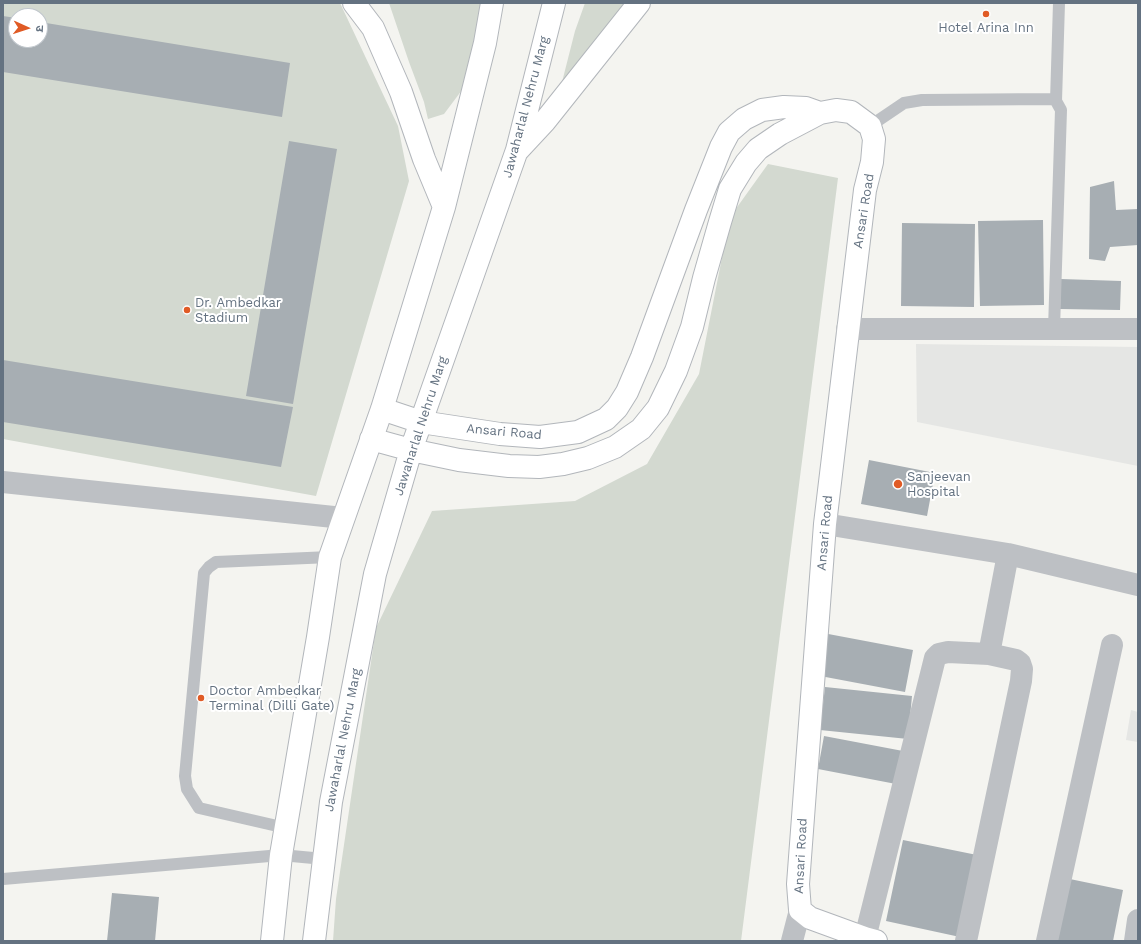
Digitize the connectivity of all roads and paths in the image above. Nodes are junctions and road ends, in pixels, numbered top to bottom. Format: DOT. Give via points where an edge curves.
graph roads {
  1 [pos="354,3"];
  2 [pos="492,3"];
  3 [pos="554,3"];
  4 [pos="639,3"];
  5 [pos="1059,3"];
  6 [pos="1056,101"];
  7 [pos="820,113"];
  8 [pos="870,126"];
  9 [pos="517,150"];
  10 [pos="444,206"];
  11 [pos="847,329"];
  12 [pos="1054,329"];
  13 [pos="1138,329"];
  14 [pos="382,409"];
  15 [pos="421,422"];
  16 [pos="371,439"];
  17 [pos="411,450"];
  18 [pos="3,482"];
  19 [pos="343,518"];
  20 [pos="825,524"];
  21 [pos="1008,554"];
  22 [pos="330,556"];
  23 [pos="1138,585"];
  24 [pos="1112,645"];
  25 [pos="989,654"];
  26 [pos="286,828"];
  27 [pos="281,855"];
  28 [pos="324,859"];
  29 [pos="3,879"];
  30 [pos="800,910"];
  31 [pos="1138,920"];
  32 [pos="870,940"];
  33 [pos="272,941"];
  34 [pos="314,941"];
  35 [pos="792,941"];
  36 [pos="966,941"];
  37 [pos="1047,941"];
  38 [pos="1135,941"];
  1 -- 10 [label="main road" via="373,28 401,92 424,159"];
  2 -- 10 [label="main road" via="485,43"];
  3 -- 9 [label="main road, Jawaharlal Nehru Marg"];
  4 -- 9 [label="main road" via="545,121"];
  5 -- 6 [label="lane"];
  6 -- 8 [label="lane" via="922,100 904,103"];
  6 -- 12 [label="lane" via="1061,110"];
  7 -- 8 [label="main road, Ansari Road" via="836,110 851,112"];
  7 -- 15 [label="main road, Ansari Road" via="806,108 762,110 744,119 729,132 696,210 630,385 617,408 606,419 578,432 540,437 500,434"];
  7 -- 17 [label="main road" via="758,149 730,189 692,327 676,372 658,408 641,429 615,447 588,458 539,467 458,460"];
  8 -- 11 [label="main road, Ansari Road" via="874,139 872,162 865,190"];
  9 -- 15 [label="main road, Jawaharlal Nehru Marg"];
  10 -- 14 [label="main road"];
  11 -- 12 [label="street"];
  11 -- 20 [label="main road, Ansari Road"];
  12 -- 13 [label="street"];
  14 -- 15 [label="main road, Ansari Road"];
  14 -- 16 [label="main road"];
  15 -- 17 [label="main road, Jawaharlal Nehru Marg"];
  16 -- 17 [label="main road"];
  16 -- 19 [label="main road"];
  17 -- 28 [label="main road, Jawaharlal Nehru Marg" via="375,574 331,802"];
  18 -- 19 [label="street"];
  19 -- 22 [label="main road"];
  20 -- 21 [label="street"];
  20 -- 30 [label="main road, Ansari Road" via="798,884"];
  21 -- 23 [label="street"];
  21 -- 25 [label="street"];
  22 -- 26 [label="main road"];
  22 -- 26 [label="lane" via="216,562 204,573 185,776 186,789 199,808"];
  24 -- 37 [label="street"];
  25 -- 32 [label="street" via="948,652 935,658"];
  25 -- 36 [label="street" via="1016,660 1022,669"];
  26 -- 27 [label="main road"];
  27 -- 28 [label="lane"];
  27 -- 29 [label="lane"];
  27 -- 33 [label="main road"];
  28 -- 34 [label="main road, Jawaharlal Nehru Marg"];
  30 -- 32 [label="main road, Ansari Road" via="810,918"];
  30 -- 35 [label="street"];
  31 -- 38 [label="street"];
}
